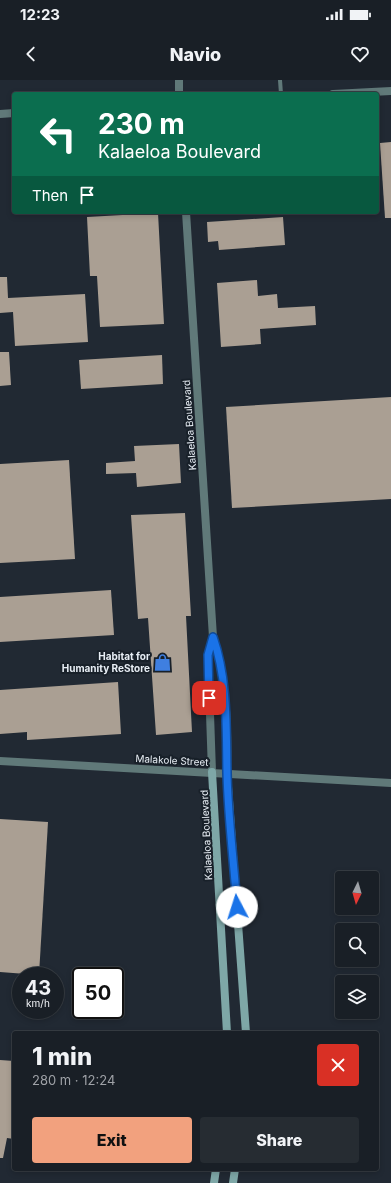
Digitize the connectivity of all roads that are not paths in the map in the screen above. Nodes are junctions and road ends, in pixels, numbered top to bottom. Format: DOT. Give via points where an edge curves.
graph roads {
  1 [pos="179,80"];
  2 [pos="280,80"];
  3 [pos="391,91"];
  4 [pos="179,92"];
  5 [pos="281,92"];
  6 [pos="371,92"];
  7 [pos="12,113"];
  8 [pos="0,114"];
  9 [pos="186,214"];
  10 [pos="213,637"];
  11 [pos="0,760"];
  12 [pos="212,772"];
  13 [pos="227,773"];
  14 [pos="391,783"];
  15 [pos="227,1031"];
  16 [pos="246,1031"];
  17 [pos="216,1171"];
  18 [pos="235,1171"];
  19 [pos="214,1183"];
  20 [pos="233,1183"];
  1 -- 4 [label="street"];
  2 -- 5 [label="lane"];
  3 -- 6 [label="street"];
  7 -- 8 [label="street"];
  9 -- 10 [label="street, Kalaeloa Boulevard"];
  10 -- 12 [label="street, Kalaeloa Boulevard" via="208,655"];
  10 -- 13 [label="street, Kalaeloa Boulevard" via="221,661"];
  11 -- 12 [label="street, Malakole Street"];
  12 -- 13 [label="street, Malakole Street"];
  12 -- 15 [label="main road, Kalaeloa Boulevard"];
  13 -- 14 [label="street, Malakole Street"];
  13 -- 16 [label="main road, Kalaeloa Boulevard"];
  17 -- 19 [label="main road"];
  18 -- 20 [label="main road"];
}
